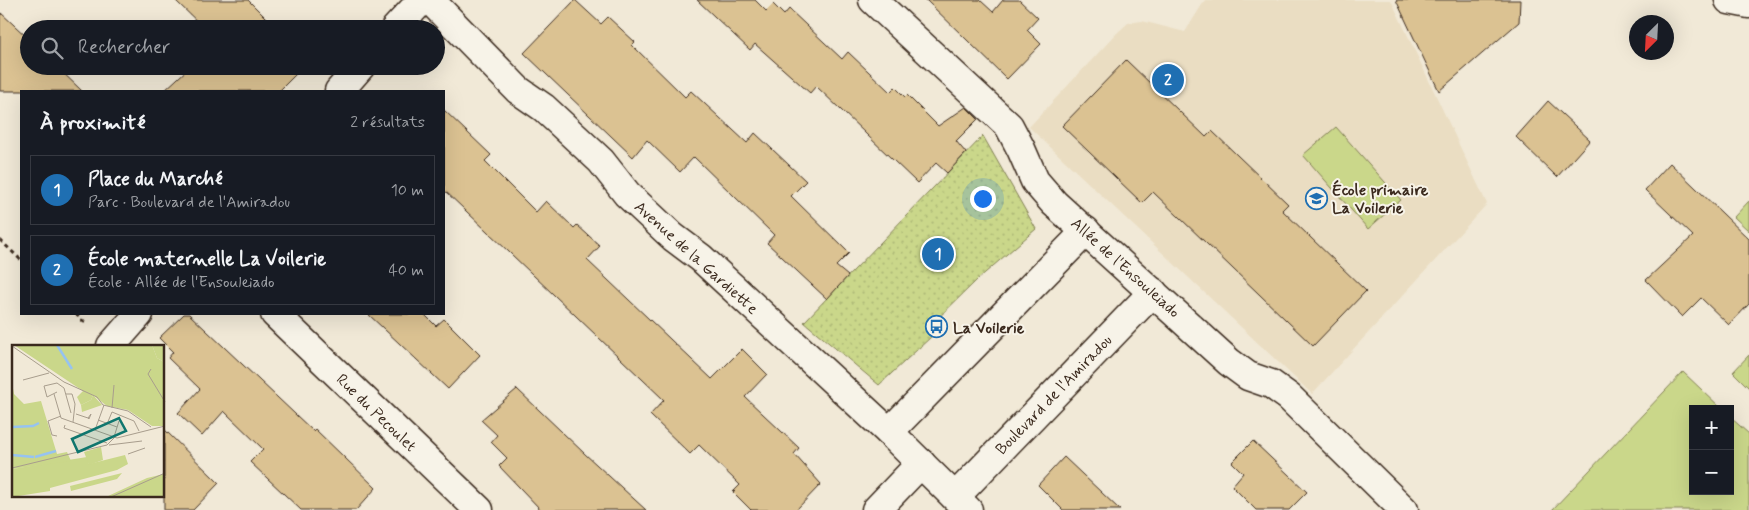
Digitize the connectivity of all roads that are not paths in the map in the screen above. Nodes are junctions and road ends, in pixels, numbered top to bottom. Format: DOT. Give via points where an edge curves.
graph roads {
  1 [pos="422,0"];
  2 [pos="430,0"];
  3 [pos="873,0"];
  4 [pos="1729,0"];
  5 [pos="1749,4"];
  6 [pos="403,20"];
  7 [pos="353,75"];
  8 [pos="339,90"];
  9 [pos="1086,231"];
  10 [pos="1153,292"];
  11 [pos="138,315"];
  12 [pos="276,315"];
  13 [pos="112,345"];
  14 [pos="889,432"];
  15 [pos="921,463"];
  16 [pos="962,504"];
  17 [pos="463,505"];
  18 [pos="876,510"];
  19 [pos="1404,510"];
  1 -- 6 [label="street"];
  2 -- 14 [label="street, Avenue de la Gardiette" via="518,90 544,108 601,161 627,194"];
  3 -- 9 [label="street, Allée de l'Ensouleiado" via="1009,126 1035,181"];
  4 -- 5 [label="street"];
  7 -- 8 [label="street"];
  9 -- 10 [label="street, Allée de l'Ensouleiado"];
  9 -- 14 [label="street"];
  10 -- 16 [label="street, Boulevard de l'Amiradou"];
  10 -- 19 [label="street, Allée de l'Ensouleiado" via="1229,362 1248,376 1272,384 1289,397"];
  11 -- 13 [label="street"];
  12 -- 17 [label="street, Rue du Pecoulet"];
  14 -- 15 [label="street, Avenue de la Gardiette"];
  15 -- 16 [label="street, Avenue de la Gardiette"];
  15 -- 18 [label="street"];
}
